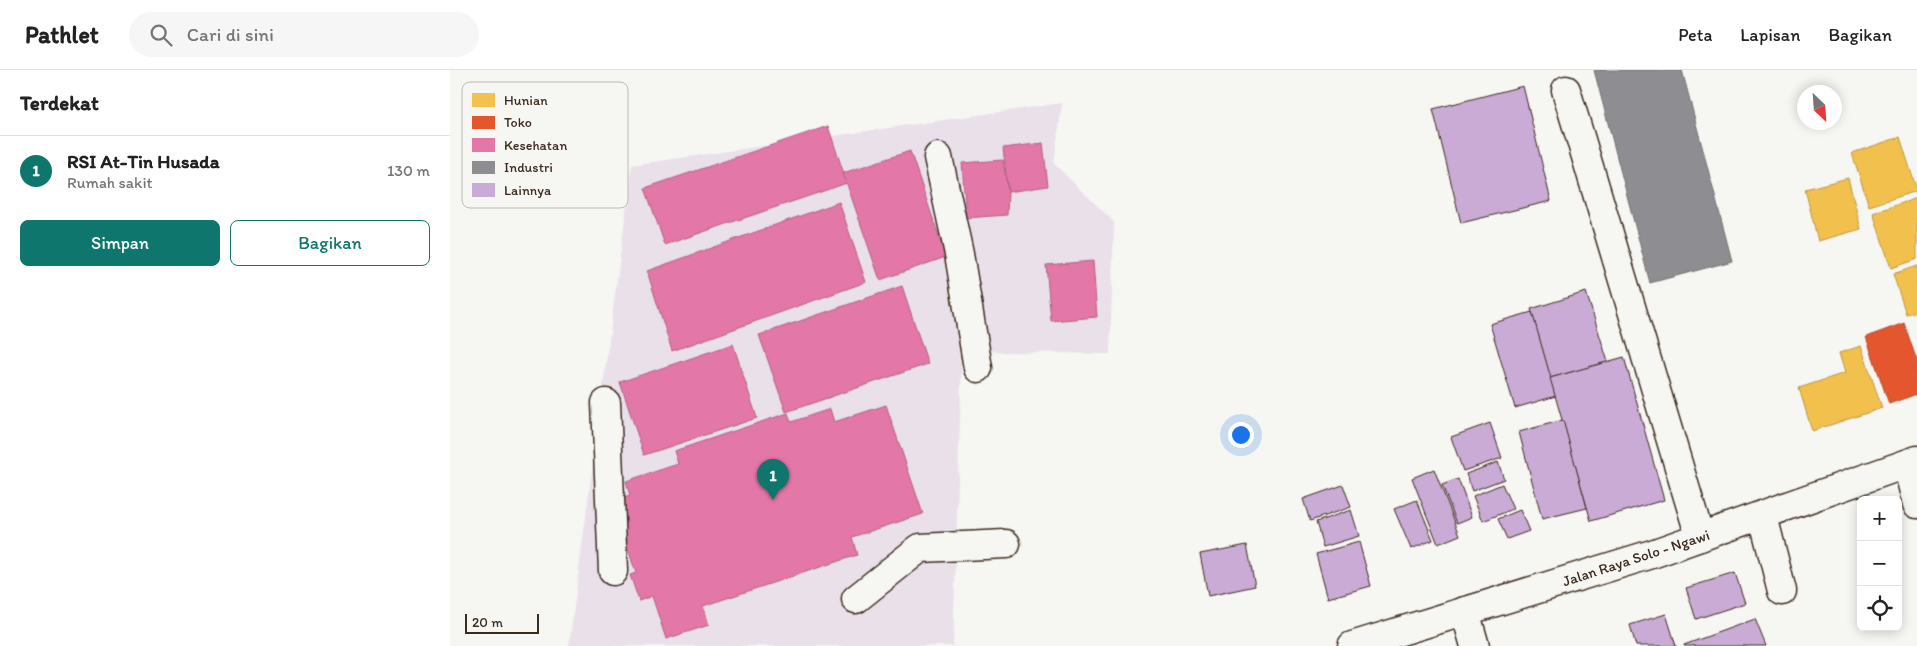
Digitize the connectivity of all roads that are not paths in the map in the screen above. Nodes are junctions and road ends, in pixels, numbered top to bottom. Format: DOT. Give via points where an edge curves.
graph roads {
  1 [pos="1566,90"];
  2 [pos="938,157"];
  3 [pos="978,368"];
  4 [pos="606,403"];
  5 [pos="1912,462"];
  6 [pos="1917,504"];
  7 [pos="1763,516"];
  8 [pos="1700,537"];
  9 [pos="1006,544"];
  10 [pos="613,571"];
  11 [pos="1782,591"];
  12 [pos="856,599"];
  13 [pos="1465,612"];
  14 [pos="1353,646"];
  15 [pos="1475,646"];
  1 -- 8 [label="main road"];
  2 -- 3 [label="main road" via="959,254"];
  4 -- 10 [label="main road"];
  5 -- 6 [label="main road"];
  5 -- 7 [label="main road, Jalan Raya Solo - Ngawi"];
  7 -- 8 [label="main road, Jalan Raya Solo - Ngawi"];
  7 -- 11 [label="main road"];
  8 -- 13 [label="main road, Jalan Raya Solo - Ngawi"];
  9 -- 12 [label="main road" via="920,548"];
  13 -- 14 [label="main road, Jalan Raya Solo - Ngawi"];
  13 -- 15 [label="main road"];
}
